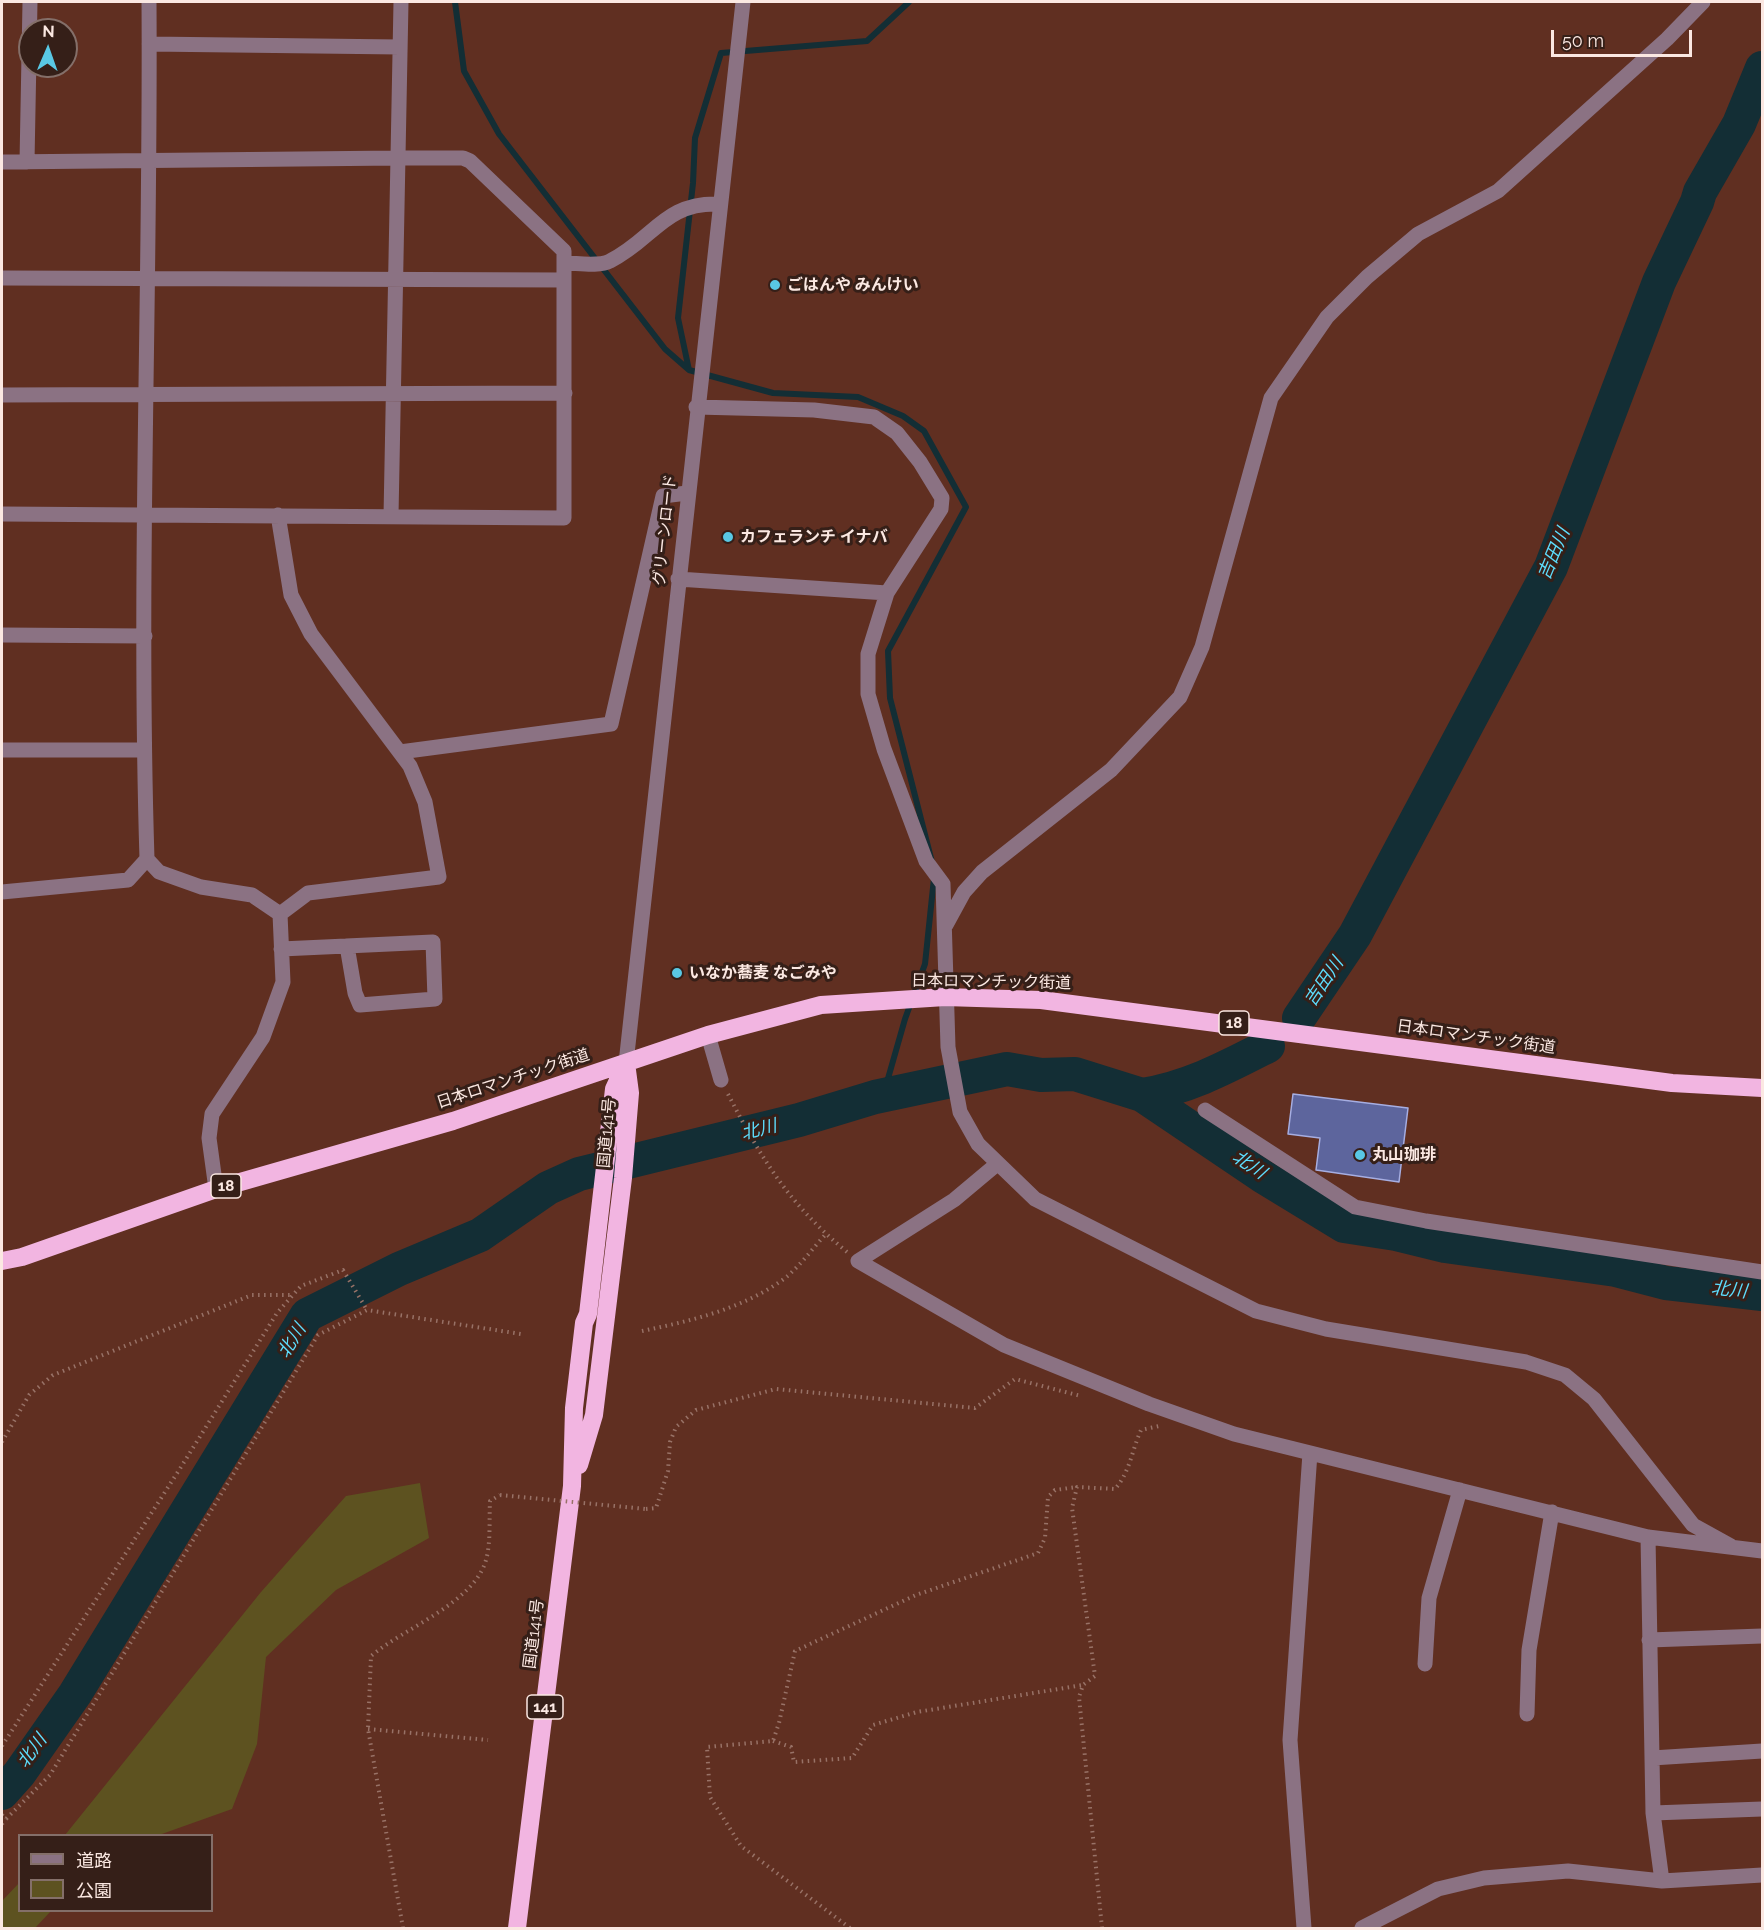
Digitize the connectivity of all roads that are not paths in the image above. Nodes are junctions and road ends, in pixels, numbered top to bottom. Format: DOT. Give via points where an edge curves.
graph roads {
  1 [pos="30,2"];
  2 [pos="148,2"];
  3 [pos="401,2"];
  4 [pos="743,2"];
  5 [pos="1703,2"];
  6 [pos="149,44"];
  7 [pos="400,47"];
  8 [pos="398,158"];
  9 [pos="150,160"];
  10 [pos="2,162"];
  11 [pos="27,162"];
  12 [pos="719,204"];
  13 [pos="564,263"];
  14 [pos="2,278"];
  15 [pos="149,279"];
  16 [pos="396,279"];
  17 [pos="564,280"];
  18 [pos="393,393"];
  19 [pos="565,393"];
  20 [pos="148,394"];
  21 [pos="2,395"];
  22 [pos="696,407"];
  23 [pos="687,493"];
  24 [pos="146,513"];
  25 [pos="2,514"];
  26 [pos="278,514"];
  27 [pos="391,516"];
  28 [pos="678,579"];
  29 [pos="887,593"];
  30 [pos="2,635"];
  31 [pos="145,636"];
  32 [pos="2,750"];
  33 [pos="144,750"];
  34 [pos="400,752"];
  35 [pos="147,859"];
  36 [pos="2,892"];
  37 [pos="280,914"];
  38 [pos="945,925"];
  39 [pos="347,946"];
  40 [pos="281,949"];
  41 [pos="945,997"];
  42 [pos="708,1035"];
  43 [pos="626,1063"];
  44 [pos="721,1080"];
  45 [pos="1762,1088"];
  46 [pos="1205,1110"];
  47 [pos="619,1127"];
  48 [pos="997,1164"];
  49 [pos="216,1189"];
  50 [pos="2,1261"];
  51 [pos="1762,1272"];
  52 [pos="1310,1452"];
  53 [pos="572,1486"];
  54 [pos="1460,1490"];
  55 [pos="1552,1512"];
  56 [pos="1648,1537"];
  57 [pos="1731,1546"];
  58 [pos="1762,1551"];
  59 [pos="1762,1636"];
  60 [pos="1649,1640"];
  61 [pos="1425,1664"];
  62 [pos="1527,1714"];
  63 [pos="1762,1751"];
  64 [pos="1652,1758"];
  65 [pos="1762,1809"];
  66 [pos="1653,1813"];
  67 [pos="1762,1875"];
  68 [pos="1662,1881"];
  69 [pos="517,1929"];
  70 [pos="1304,1929"];
  71 [pos="1362,1929"];
  1 -- 11 [label="street"];
  2 -- 6 [label="street"];
  3 -- 7 [label="street"];
  4 -- 12 [label="street, グリーンロード"];
  5 -- 38 [label="street" via="1668,39 1498,191 1418,234 1327,317 1271,398 1202,647 1180,697 1111,770 982,872 964,892"];
  6 -- 7 [label="street"];
  6 -- 9 [label="street"];
  7 -- 8 [label="street"];
  8 -- 9 [label="street"];
  8 -- 13 [label="street" via="470,161 564,251"];
  8 -- 16 [label="street"];
  9 -- 11 [label="street"];
  9 -- 15 [label="street"];
  10 -- 11 [label="street"];
  12 -- 13 [label="street" via="699,203 678,210 608,262"];
  12 -- 22 [label="street, グリーンロード"];
  13 -- 17 [label="street"];
  14 -- 15 [label="street"];
  15 -- 16 [label="street"];
  15 -- 20 [label="street"];
  16 -- 17 [label="street"];
  16 -- 18 [label="street"];
  17 -- 19 [label="street"];
  18 -- 19 [label="street"];
  18 -- 20 [label="street"];
  18 -- 27 [label="street"];
  19 -- 27 [label="street" via="564,518"];
  20 -- 21 [label="street"];
  20 -- 24 [label="street"];
  22 -- 23 [label="street, グリーンロード"];
  22 -- 29 [label="street" via="814,410 873,417 897,433 942,498 941,509"];
  23 -- 28 [label="street, グリーンロード"];
  23 -- 34 [label="street" via="663,496 611,724"];
  24 -- 25 [label="street"];
  24 -- 26 [label="street"];
  24 -- 31 [label="street"];
  26 -- 27 [label="street"];
  26 -- 34 [label="street" via="291,596 311,634"];
  28 -- 29 [label="street"];
  28 -- 43 [label="street, グリーンロード"];
  29 -- 38 [label="street" via="868,654 868,694 926,861 943,884"];
  30 -- 31 [label="street"];
  31 -- 33 [label="street"];
  32 -- 33 [label="street"];
  33 -- 35 [label="street"];
  34 -- 37 [label="street" via="425,802 439,877 308,893"];
  35 -- 36 [label="street" via="128,880"];
  35 -- 37 [label="street" via="159,872 201,887 252,894"];
  37 -- 40 [label="street"];
  38 -- 41 [label="street"];
  39 -- 39 [label="street" via="433,942 435,999 360,1005"];
  39 -- 40 [label="street"];
  40 -- 49 [label="street" via="283,982 263,1037 212,1114 209,1138"];
  41 -- 42 [label="highway, 日本ロマンチック街道 / 18" via="821,1005"];
  41 -- 45 [label="highway, 日本ロマンチック街道 / 18" via="1099,1006 1672,1083"];
  41 -- 48 [label="street" via="948,1047 960,1112 978,1144"];
  42 -- 43 [label="highway, 日本ロマンチック街道 / 18"];
  42 -- 44 [label="street"];
  43 -- 47 [label="highway, 国道141号 / 141" via="614,1089"];
  43 -- 49 [label="highway, 日本ロマンチック街道 / 18" via="453,1121"];
  46 -- 51 [label="street" via="1354,1207"];
  47 -- 53 [label="highway, 国道141号 / 141" via="603,1186 574,1408"];
  47 -- 53 [label="highway, 国道141号 / 141" via="623,1178 594,1415"];
  48 -- 52 [label="street" via="954,1200 858,1261 1004,1345 1234,1434"];
  48 -- 57 [label="street" via="1035,1199 1256,1311 1326,1329 1526,1362 1565,1375 1594,1399 1693,1525"];
  49 -- 50 [label="highway, 日本ロマンチック街道 / 18"];
  52 -- 54 [label="street"];
  52 -- 70 [label="street" via="1290,1740"];
  53 -- 69 [label="highway, 国道141号 / 141"];
  54 -- 55 [label="street"];
  54 -- 61 [label="street" via="1429,1598"];
  55 -- 56 [label="street"];
  55 -- 62 [label="street" via="1529,1650"];
  56 -- 57 [label="street"];
  56 -- 60 [label="street"];
  57 -- 58 [label="street"];
  59 -- 60 [label="street"];
  60 -- 64 [label="street"];
  63 -- 64 [label="street"];
  64 -- 66 [label="street"];
  65 -- 66 [label="street"];
  66 -- 68 [label="street"];
  67 -- 68 [label="street"];
  68 -- 71 [label="street" via="1568,1871 1485,1878 1438,1889"];
}
